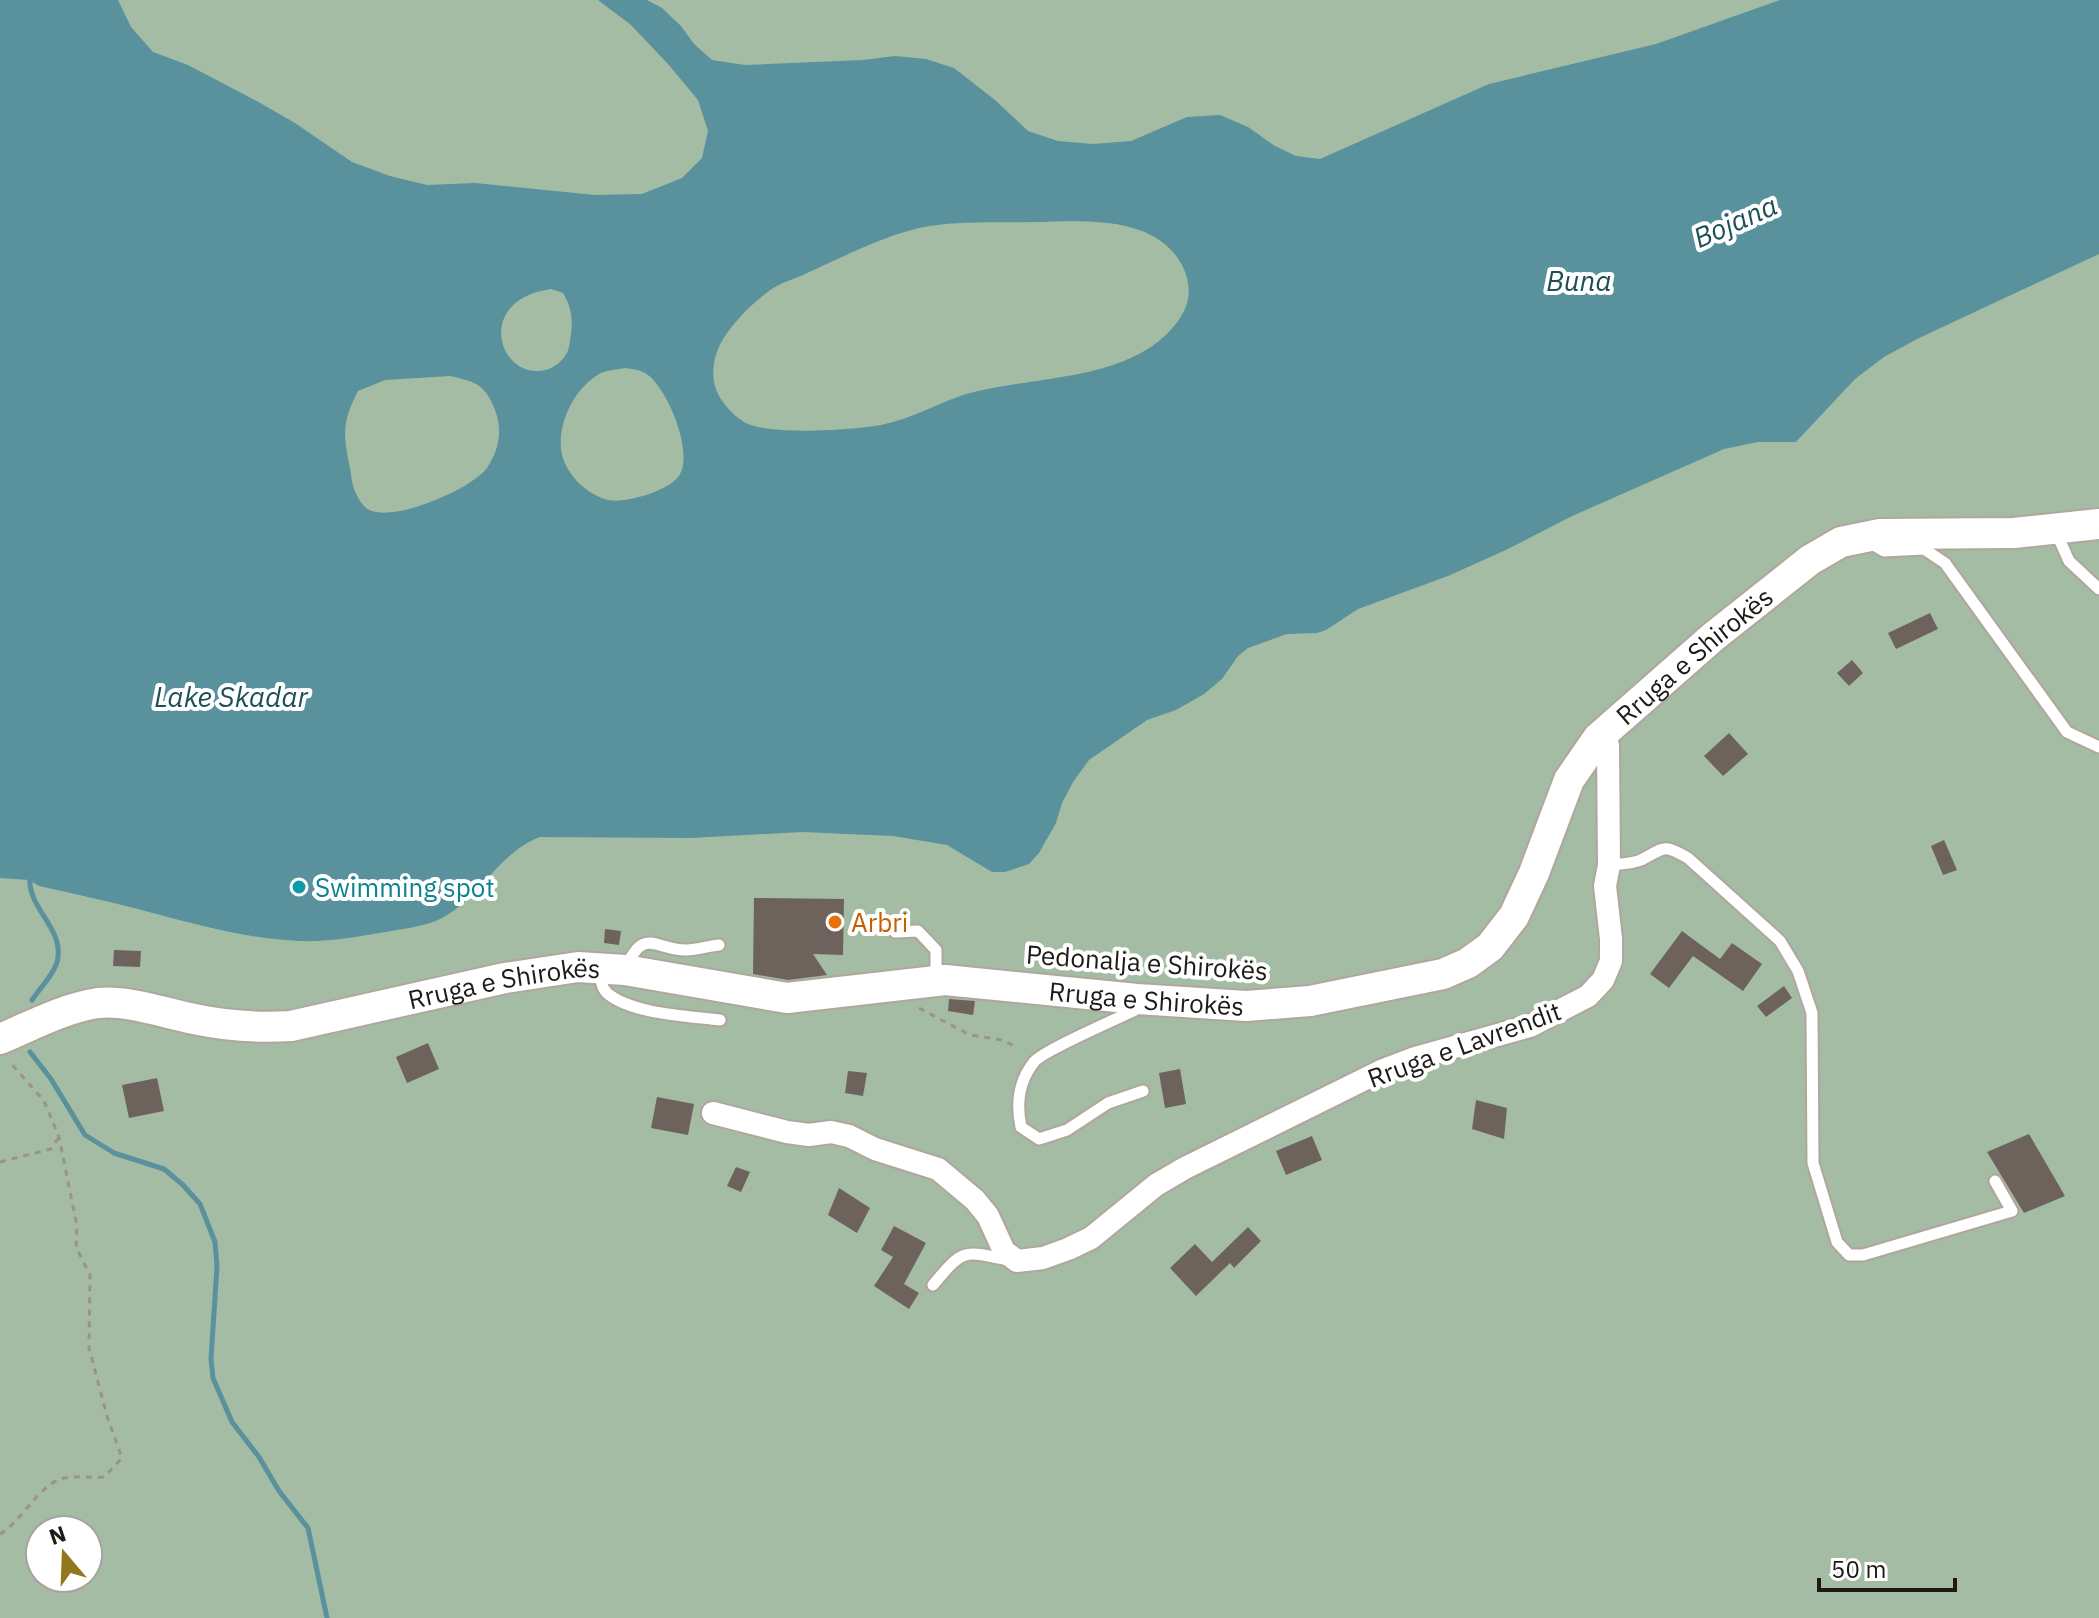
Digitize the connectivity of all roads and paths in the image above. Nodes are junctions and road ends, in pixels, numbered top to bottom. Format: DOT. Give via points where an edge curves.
graph roads {
  1 [pos="2099,524"];
  2 [pos="2055,529"];
  3 [pos="1859,536"];
  4 [pos="2099,589"];
  5 [pos="1600,736"];
  6 [pos="2099,747"];
  7 [pos="1609,865"];
  8 [pos="895,932"];
  9 [pos="719,945"];
  10 [pos="613,969"];
  11 [pos="927,981"];
  12 [pos="1137,999"];
  13 [pos="720,1020"];
  14 [pos="3,1047"];
  15 [pos="1018,1048"];
  16 [pos="1143,1091"];
  17 [pos="713,1113"];
  18 [pos="59,1137"];
  19 [pos="0,1162"];
  20 [pos="1995,1181"];
  21 [pos="1017,1261"];
  22 [pos="933,1285"];
  23 [pos="0,1534"];
  1 -- 2 [label="main road, Rruga e Shirokës"];
  2 -- 3 [label="main road, Rruga e Shirokës"];
  2 -- 4 [label="lane" via="2069,561"];
  3 -- 5 [label="main road, Rruga e Shirokës" via="1810,560"];
  3 -- 6 [label="lane" via="1884,551 1924,549 1945,563 2067,732"];
  5 -- 7 [label="street, Rruga e Lavrendit" via="1608,745"];
  5 -- 12 [label="main road, Rruga e Shirokës" via="1569,780 1514,916 1490,947 1468,963 1407,983 1278,1005"];
  7 -- 20 [label="lane" via="1639,861 1660,848 1674,850 1780,941 1798,971 1812,1013 1813,1163 1837,1242 1849,1255 2012,1211"];
  7 -- 21 [label="street, Rruga e Lavrendit" via="1605,886 1611,961 1588,996 1530,1026 1381,1071 1185,1168 1091,1238 1043,1258"];
  8 -- 11 [label="lane" via="918,931 936,950"];
  9 -- 10 [label="lane" via="684,950 651,941"];
  10 -- 11 [label="main road, Rruga e Shirokës" via="787,998"];
  10 -- 13 [label="lane" via="601,982 607,993 647,1011"];
  10 -- 14 [label="main road, Rruga e Shirokës" via="534,972 291,1026 225,1025 100,1003 54,1016"];
  11 -- 12 [label="main road, Rruga e Shirokës"];
  11 -- 15 [label="path" via="906,1003 970,1035"];
  12 -- 16 [label="lane" via="1135,1010 1035,1060 1017,1109 1021,1127 1039,1139"];
  14 -- 18 [label="path" via="44,1101"];
  17 -- 21 [label="street" via="787,1132 849,1136 938,1169 975,1200 1004,1251"];
  18 -- 19 [label="path" via="51,1149"];
  18 -- 23 [label="path" via="77,1226 76,1247 90,1275 89,1348 122,1458 104,1477 59,1479"];
  21 -- 22 [label="lane, Rruga e Lavrendit" via="969,1253 955,1258"];
}
